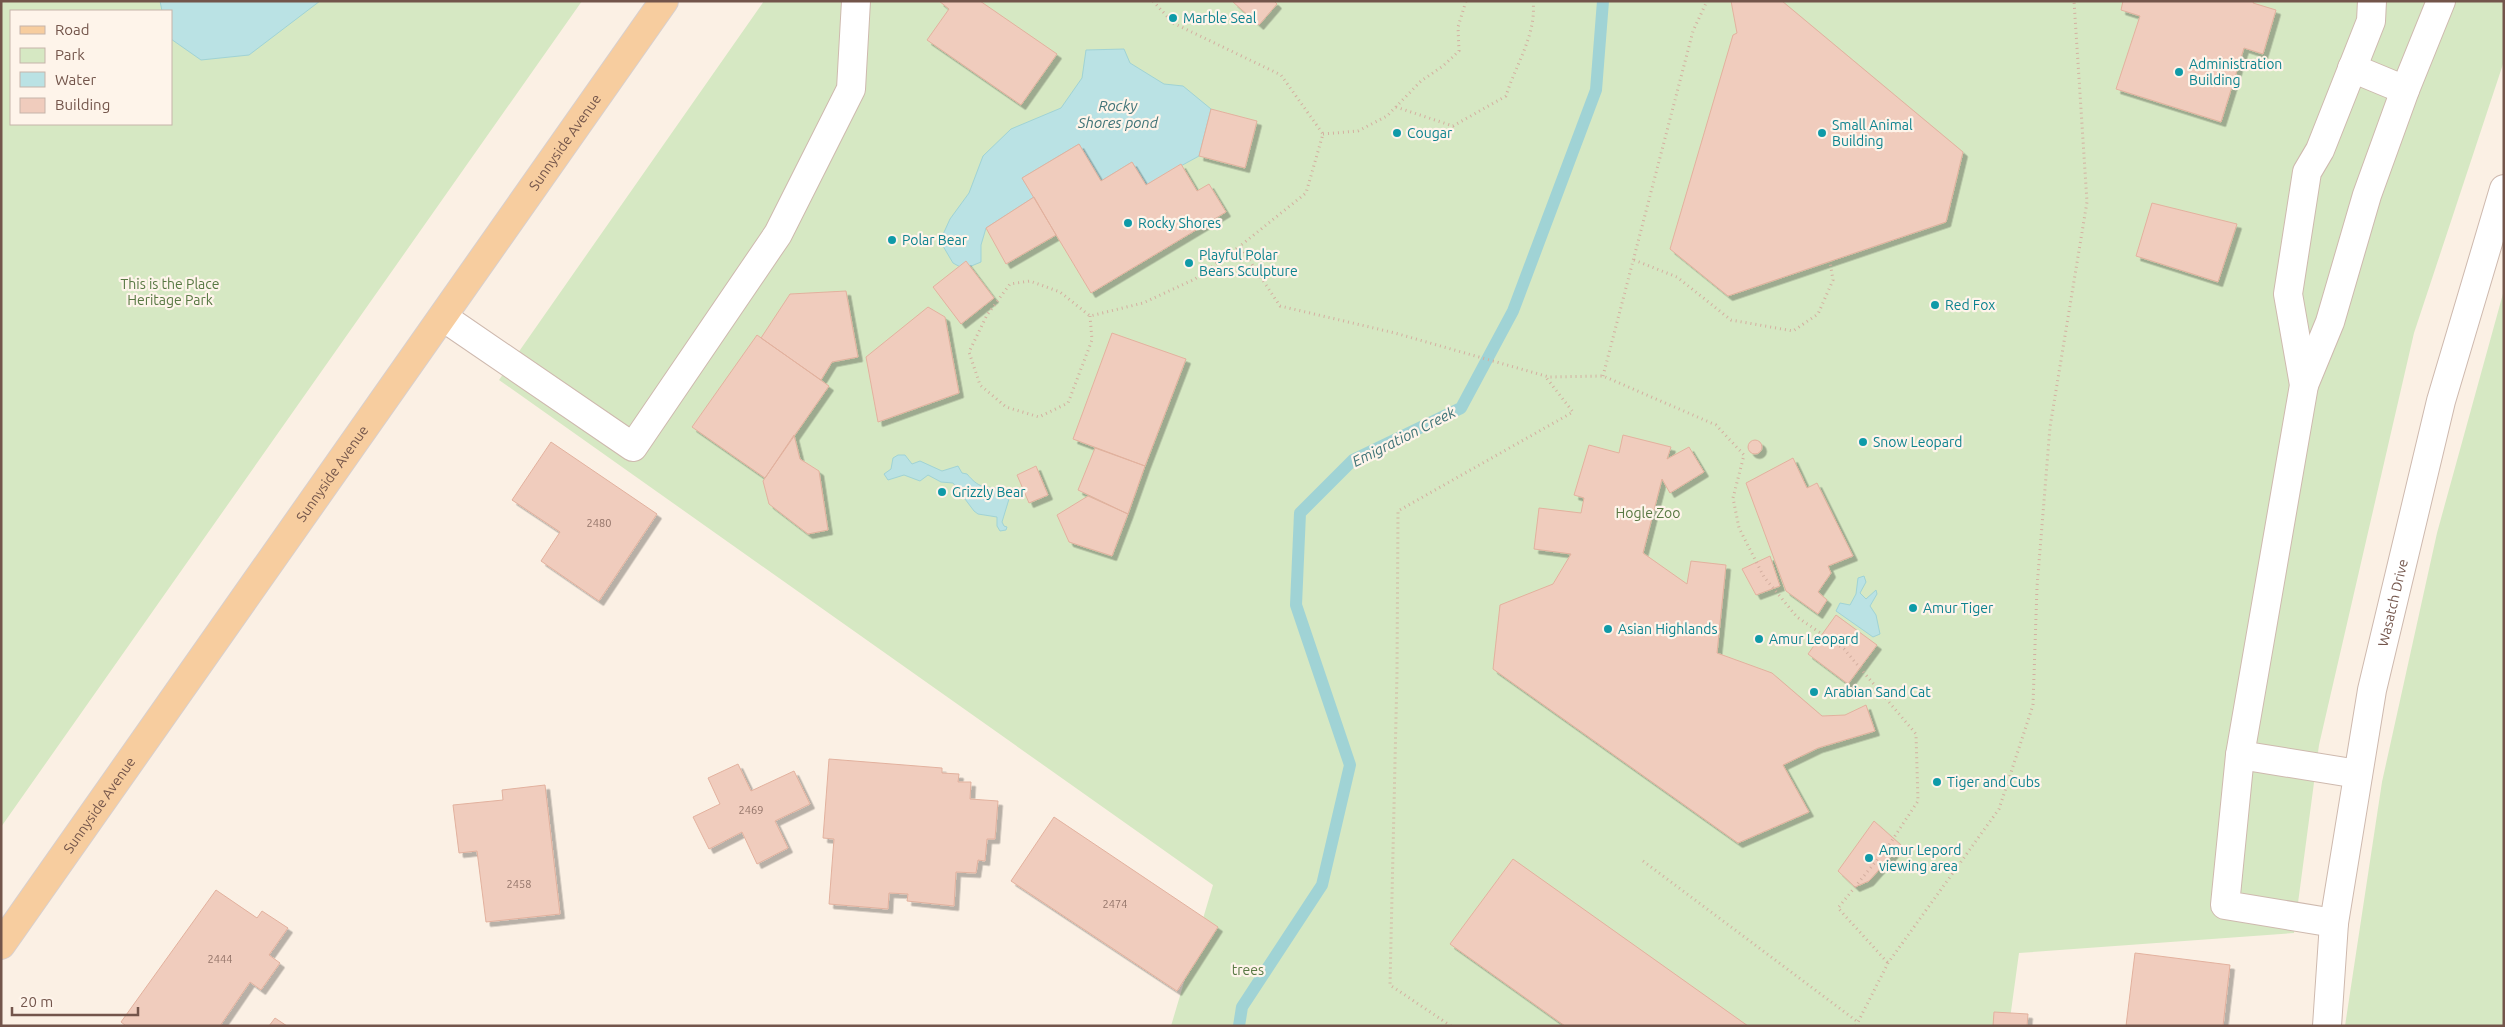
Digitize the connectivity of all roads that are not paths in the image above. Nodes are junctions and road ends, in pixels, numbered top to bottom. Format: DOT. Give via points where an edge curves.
graph roads {
  1 [pos="664,1"];
  2 [pos="856,1"];
  3 [pos="2372,1"];
  4 [pos="2441,1"];
  5 [pos="2352,68"];
  6 [pos="2405,90"];
  7 [pos="2504,190"];
  8 [pos="443,318"];
  9 [pos="2304,385"];
  10 [pos="2240,755"];
  11 [pos="2358,774"];
  12 [pos="2334,923"];
  13 [pos="1,945"];
  14 [pos="2327,1026"];
  1 -- 8 [label="main road, Sunnyside Avenue"];
  2 -- 8 [label="street" via="851,89 778,234 632,447"];
  3 -- 5 [label="street" via="2371,21"];
  4 -- 6 [label="street"];
  5 -- 6 [label="street"];
  5 -- 9 [label="street" via="2320,150 2307,172 2288,294"];
  6 -- 9 [label="street" via="2367,195 2330,322"];
  7 -- 11 [label="street, Wasatch Drive" via="2441,401 2372,690"];
  8 -- 13 [label="main road, Sunnyside Avenue"];
  9 -- 10 [label="street"];
  10 -- 11 [label="street"];
  10 -- 12 [label="street" via="2225,905"];
  11 -- 12 [label="street, Wasatch Drive"];
  12 -- 14 [label="street, Wasatch Drive"];
}
